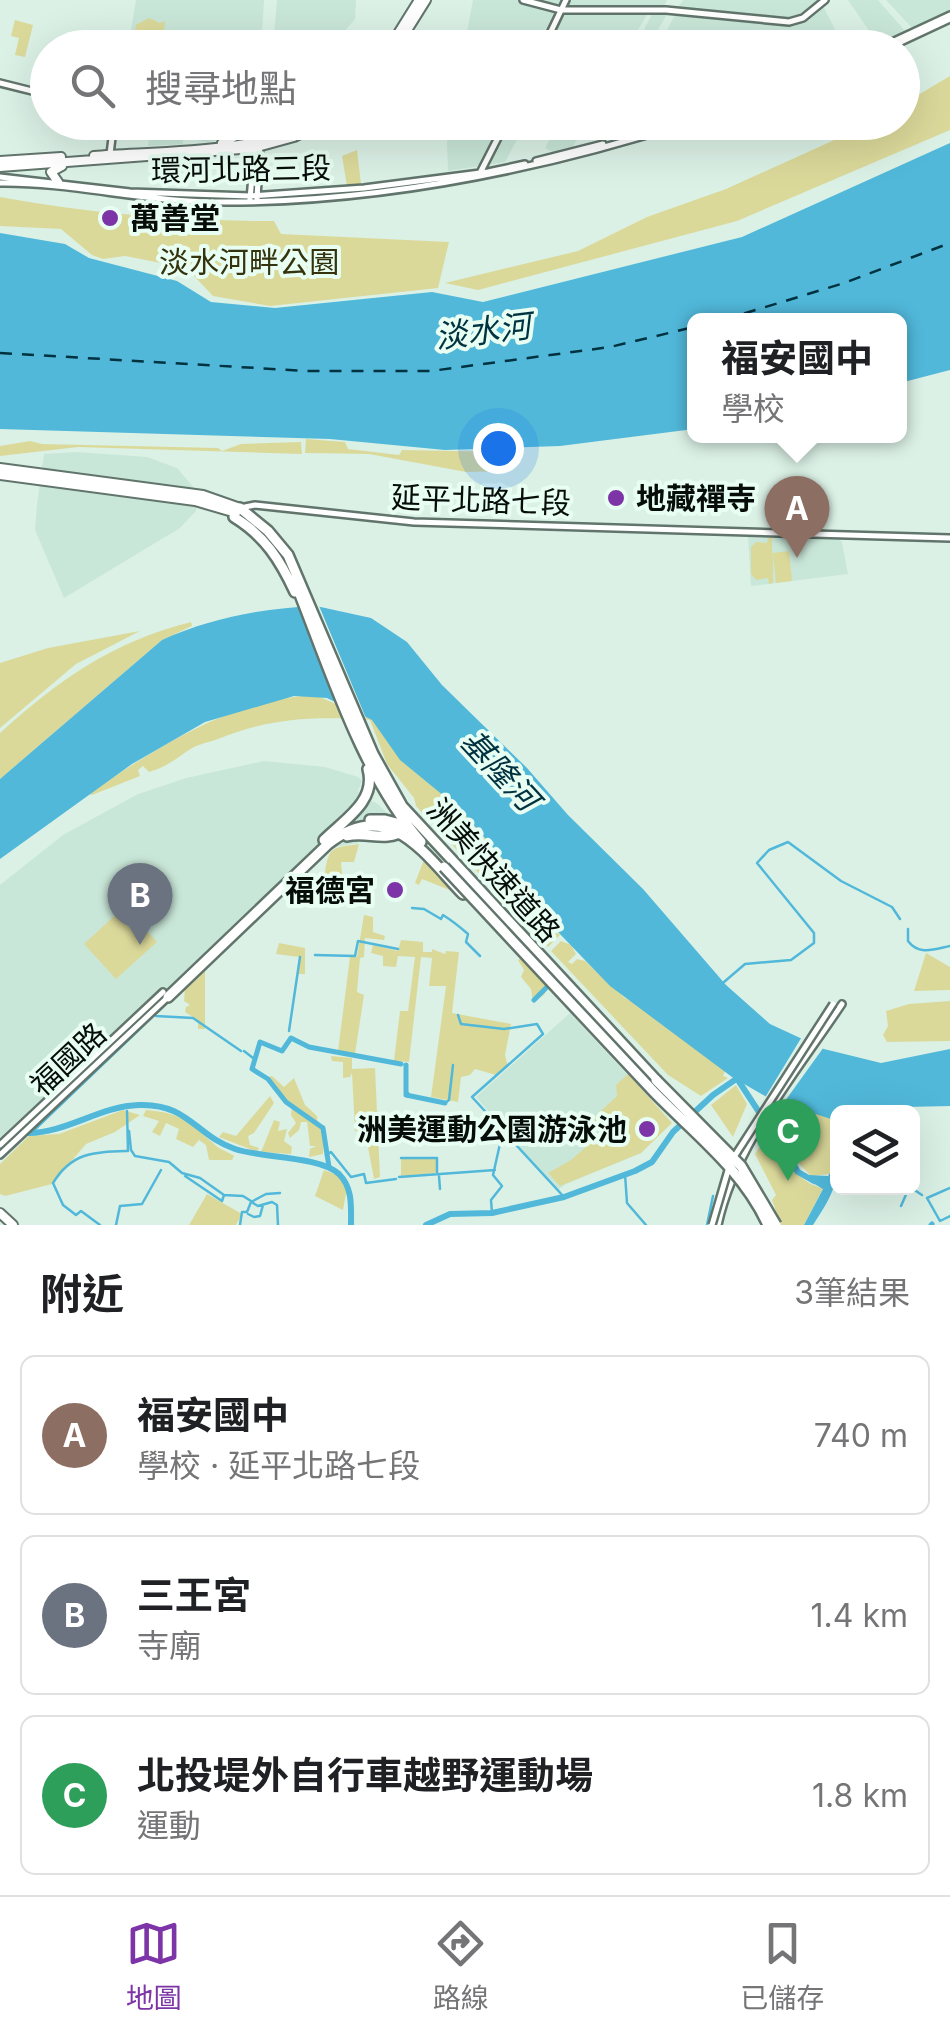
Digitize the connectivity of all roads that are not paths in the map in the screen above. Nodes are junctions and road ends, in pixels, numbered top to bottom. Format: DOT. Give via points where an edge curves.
graph roads {
  1 [pos="418,0"];
  2 [pos="523,0"];
  3 [pos="566,0"];
  4 [pos="825,0"];
  5 [pos="562,10"];
  6 [pos="950,18"];
  7 [pos="401,30"];
  8 [pos="402,30"];
  9 [pos="553,30"];
  10 [pos="920,31"];
  11 [pos="920,33"];
  12 [pos="0,83"];
  13 [pos="30,90"];
  14 [pos="113,140"];
  15 [pos="226,140"];
  16 [pos="257,140"];
  17 [pos="271,140"];
  18 [pos="283,140"];
  19 [pos="497,140"];
  20 [pos="625,140"];
  21 [pos="257,145"];
  22 [pos="211,146"];
  23 [pos="234,150"];
  24 [pos="80,157"];
  25 [pos="112,157"];
  26 [pos="66,160"];
  27 [pos="55,167"];
  28 [pos="0,170"];
  29 [pos="253,174"];
  30 [pos="479,174"];
  31 [pos="427,181"];
  32 [pos="58,182"];
  33 [pos="273,195"];
  34 [pos="232,196"];
  35 [pos="253,199"];
  36 [pos="0,471"];
  37 [pos="238,511"];
  38 [pos="266,533"];
  39 [pos="950,538"];
  40 [pos="348,692"];
  41 [pos="347,710"];
  42 [pos="321,847"];
  43 [pos="516,938"];
  44 [pos="540,970"];
  45 [pos="556,974"];
  46 [pos="165,994"];
  47 [pos="833,1004"];
  48 [pos="842,1004"];
  49 [pos="580,1006"];
  50 [pos="0,1145"];
  51 [pos="0,1155"];
  52 [pos="727,1174"];
  53 [pos="0,1213"];
  54 [pos="13,1225"];
  55 [pos="715,1225"];
  56 [pos="772,1225"];
  1 -- 7 [label="main road"];
  1 -- 8 [label="main road"];
  2 -- 5 [label="street"];
  3 -- 5 [label="street"];
  4 -- 5 [label="street" via="789,22 666,10"];
  5 -- 9 [label="street"];
  6 -- 10 [label="street"];
  6 -- 11 [label="street"];
  12 -- 13 [label="street"];
  14 -- 25 [label="street"];
  15 -- 22 [label="main road"];
  16 -- 21 [label="street"];
  17 -- 21 [label="main road"];
  18 -- 21 [label="main road"];
  19 -- 30 [label="street"];
  20 -- 30 [label="street, 環河北路三段"];
  21 -- 22 [label="main road"];
  21 -- 23 [label="main road"];
  21 -- 29 [label="street"];
  22 -- 25 [label="main road"];
  23 -- 25 [label="main road"];
  23 -- 29 [label="street"];
  24 -- 25 [label="main road"];
  24 -- 26 [label="main road"];
  24 -- 28 [label="main road"];
  25 -- 26 [label="main road"];
  25 -- 27 [label="main road"];
  26 -- 28 [label="main road"];
  27 -- 28 [label="main road"];
  27 -- 32 [label="main road" via="51,175"];
  28 -- 32 [label="street, 環河北路三段"];
  28 -- 35 [label="street, 環河北路三段" via="150,200"];
  29 -- 33 [label="street"];
  29 -- 34 [label="street"];
  29 -- 35 [label="street"];
  30 -- 31 [label="street, 環河北路三段"];
  31 -- 33 [label="street, 環河北路三段"];
  31 -- 35 [label="street, 環河北路三段" via="365,193"];
  32 -- 34 [label="street, 環河北路三段"];
  33 -- 35 [label="street, 環河北路三段"];
  34 -- 35 [label="street, 環河北路三段"];
  36 -- 37 [label="main road, 延平北路七段" via="203,498"];
  37 -- 38 [label="highway"];
  37 -- 39 [label="street, 延平北路七段"];
  38 -- 40 [label="highway, 洲美快速道路" via="298,563"];
  38 -- 41 [label="highway, 洲美快速道路"];
  40 -- 42 [label="highway" via="410,818 398,835 355,834"];
  40 -- 43 [label="highway, 洲美快速道路" via="402,806"];
  41 -- 42 [label="highway" via="370,788"];
  41 -- 43 [label="highway, 洲美快速道路, bridge" via="410,830"];
  42 -- 43 [label="highway, bridge" via="354,828 395,829 497,928"];
  42 -- 46 [label="highway"];
  43 -- 44 [label="highway, 洲美快速道路, bridge"];
  43 -- 45 [label="highway, 洲美快速道路"];
  44 -- 49 [label="highway, bridge"];
  44 -- 56 [label="highway, 洲美快速道路, bridge" via="730,1168"];
  45 -- 49 [label="highway, bridge"];
  45 -- 56 [label="highway, 洲美快速道路, bridge" via="730,1153"];
  46 -- 50 [label="street, 福國路"];
  46 -- 51 [label="street, 福國路"];
  47 -- 55 [label="street, bridge" via="731,1163"];
  48 -- 55 [label="street, bridge" via="741,1158"];
  49 -- 52 [label="highway, bridge" via="718,1149"];
  53 -- 54 [label="main road"];
}
